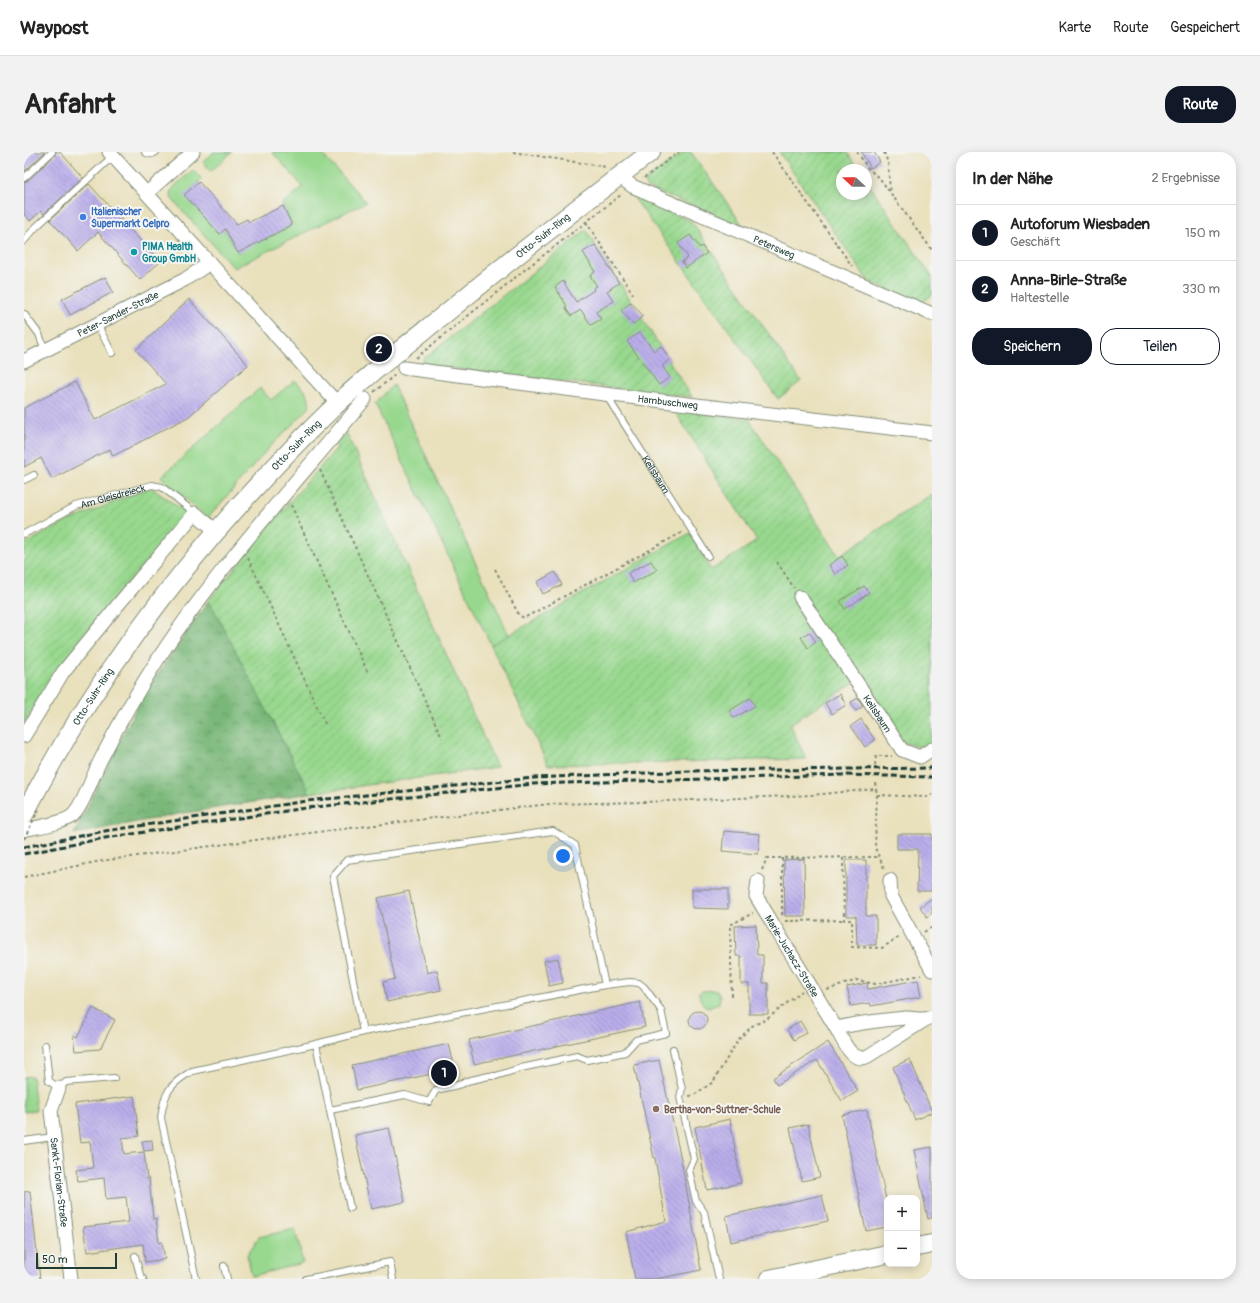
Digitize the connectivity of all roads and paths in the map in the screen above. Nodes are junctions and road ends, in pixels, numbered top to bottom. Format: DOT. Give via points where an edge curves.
graph roads {
  1 [pos="52,152"];
  2 [pos="145,152"];
  3 [pos="156,152"];
  4 [pos="193,152"];
  5 [pos="513,152"];
  6 [pos="651,152"];
  7 [pos="679,152"];
  8 [pos="772,152"];
  9 [pos="857,152"];
  10 [pos="884,152"];
  11 [pos="113,153"];
  12 [pos="24,178"];
  13 [pos="626,181"];
  14 [pos="890,192"];
  15 [pos="147,193"];
  16 [pos="586,222"];
  17 [pos="24,241"];
  18 [pos="932,250"];
  19 [pos="210,263"];
  20 [pos="852,266"];
  21 [pos="633,294"];
  22 [pos="932,314"];
  23 [pos="25,317"];
  24 [pos="97,324"];
  25 [pos="45,350"];
  26 [pos="112,353"];
  27 [pos="24,361"];
  28 [pos="404,368"];
  29 [pos="604,394"];
  30 [pos="365,399"];
  31 [pos="337,404"];
  32 [pos="932,433"];
  33 [pos="316,460"];
  34 [pos="34,475"];
  35 [pos="24,480"];
  36 [pos="286,493"];
  37 [pos="195,513"];
  38 [pos="691,528"];
  39 [pos="216,531"];
  40 [pos="24,534"];
  41 [pos="242,546"];
  42 [pos="708,556"];
  43 [pos="777,562"];
  44 [pos="495,569"];
  45 [pos="800,598"];
  46 [pos="368,673"];
  47 [pos="326,726"];
  48 [pos="24,736"];
  49 [pos="442,738"];
  50 [pos="932,749"];
  51 [pos="875,783"];
  52 [pos="876,789"];
  53 [pos="932,794"];
  54 [pos="877,795"];
  55 [pos="30,811"];
  56 [pos="24,830"];
  57 [pos="24,839"];
  58 [pos="879,857"];
  59 [pos="782,858"];
  60 [pos="843,858"];
  61 [pos="24,877"];
  62 [pos="890,880"];
  63 [pos="758,881"];
  64 [pos="762,907"];
  65 [pos="844,920"];
  66 [pos="910,930"];
  67 [pos="928,972"];
  68 [pos="605,985"];
  69 [pos="812,990"];
  70 [pos="732,996"];
  71 [pos="928,1018"];
  72 [pos="836,1028"];
  73 [pos="363,1032"];
  74 [pos="316,1044"];
  75 [pos="45,1045"];
  76 [pos="673,1049"];
  77 [pos="114,1078"];
  78 [pos="59,1088"];
  79 [pos="680,1097"];
  80 [pos="330,1110"];
  81 [pos="53,1137"];
  82 [pos="24,1141"];
  83 [pos="350,1208"];
  84 [pos="932,1244"];
  85 [pos="920,1246"];
  86 [pos="884,1255"];
  87 [pos="135,1256"];
  88 [pos="224,1266"];
  89 [pos="71,1279"];
  90 [pos="143,1279"];
  91 [pos="196,1279"];
  92 [pos="226,1279"];
  93 [pos="306,1279"];
  94 [pos="393,1279"];
  95 [pos="719,1279"];
  96 [pos="769,1279"];
  1 -- 12 [label="lane"];
  2 -- 3 [label="lane"];
  4 -- 15 [label="street"];
  5 -- 13 [label="path" via="601,165 608,167"];
  6 -- 13 [label="street, Otto-Suhr-Ring"];
  7 -- 13 [label="path"];
  8 -- 20 [label="path"];
  9 -- 14 [label="path"];
  10 -- 14 [label="path" via="888,163"];
  11 -- 15 [label="street"];
  11 -- 17 [label="lane"];
  13 -- 16 [label="path"];
  13 -- 22 [label="street, Petersweg"];
  13 -- 31 [label="street, Otto-Suhr-Ring" via="499,270"];
  14 -- 18 [label="path"];
  15 -- 19 [label="street"];
  16 -- 21 [label="path"];
  16 -- 28 [label="path"];
  19 -- 24 [label="street, Peter-Sander-Straße" via="184,280"];
  19 -- 31 [label="street"];
  23 -- 25 [label="lane" via="39,334"];
  24 -- 25 [label="street, Peter-Sander-Straße"];
  24 -- 26 [label="lane"];
  25 -- 27 [label="street, Peter-Sander-Straße"];
  28 -- 29 [label="street, Hambuschweg"];
  28 -- 30 [label="path"];
  29 -- 32 [label="street, Hambuschweg"];
  29 -- 38 [label="lane, Keilsbaum"];
  30 -- 33 [label="street"];
  31 -- 39 [label="street, Otto-Suhr-Ring" via="288,451"];
  33 -- 36 [label="street"];
  33 -- 49 [label="path"];
  34 -- 35 [label="lane"];
  36 -- 41 [label="street"];
  36 -- 46 [label="path"];
  37 -- 39 [label="street, Am Gleisdreieck"];
  37 -- 40 [label="lane, Am Gleisdreieck" via="162,487 152,485 76,506"];
  37 -- 48 [label="street" via="63,672"];
  38 -- 42 [label="lane, Keilsbaum"];
  38 -- 44 [label="path" via="524,618 519,615"];
  39 -- 55 [label="street, Otto-Suhr-Ring" via="160,599 119,655 71,729"];
  41 -- 47 [label="path"];
  41 -- 56 [label="street" via="180,626 142,684 73,815 65,820"];
  43 -- 45 [label="path"];
  45 -- 50 [label="street, Keilsbaum" via="902,750 920,756"];
  51 -- 52 [label="path"];
  52 -- 54 [label="path"];
  52 -- 61 [label="path" via="811,795 549,804 109,860"];
  53 -- 54 [label="path" via="928,797"];
  54 -- 58 [label="path" via="875,848"];
  55 -- 57 [label="path, bridge"];
  58 -- 60 [label="path"];
  58 -- 62 [label="path"];
  59 -- 60 [label="path"];
  59 -- 63 [label="path" via="767,858"];
  59 -- 65 [label="path" via="782,921"];
  60 -- 65 [label="path"];
  62 -- 66 [label="street" via="891,896"];
  63 -- 64 [label="street, Marie-Juchacz-Straße" via="756,896"];
  64 -- 69 [label="street, Marie-Juchacz-Straße"];
  64 -- 70 [label="path" via="730,925"];
  65 -- 66 [label="path" via="852,920 852,947 882,948"];
  66 -- 67 [label="street"];
  67 -- 69 [label="path" via="875,984 857,980"];
  68 -- 73 [label="lane"];
  68 -- 73 [label="lane" via="574,845 553,831 347,860 332,876"];
  68 -- 80 [label="lane" via="630,982 644,987 661,1010 666,1033 636,1040 625,1052 587,1060 577,1056 466,1081 436,1090 429,1102 405,1095"];
  69 -- 72 [label="street, Marie-Juchacz-Straße"];
  69 -- 79 [label="path" via="752,1026 738,1040 713,1082 694,1095"];
  71 -- 72 [label="street, Marie-Juchacz-Straße" via="907,1018"];
  71 -- 72 [label="street, Marie-Juchacz-Straße" via="862,1058 851,1053"];
  73 -- 74 [label="lane"];
  74 -- 80 [label="lane"];
  74 -- 91 [label="lane" via="192,1071 180,1078 163,1101 161,1118"];
  75 -- 78 [label="lane" via="49,1081"];
  76 -- 79 [label="lane" via="682,1089"];
  77 -- 78 [label="lane" via="66,1082"];
  78 -- 81 [label="street, Sankt-Florian-Straße" via="51,1111"];
  79 -- 95 [label="lane" via="694,1159 689,1170 696,1201 704,1212"];
  80 -- 83 [label="lane"];
  81 -- 82 [label="lane"];
  81 -- 89 [label="street, Sankt-Florian-Straße"];
  84 -- 85 [label="street"];
  86 -- 96 [label="street"];
  87 -- 90 [label="lane"];
  88 -- 92 [label="lane"];
  93 -- 94 [label="lane" via="390,1262"];
}
